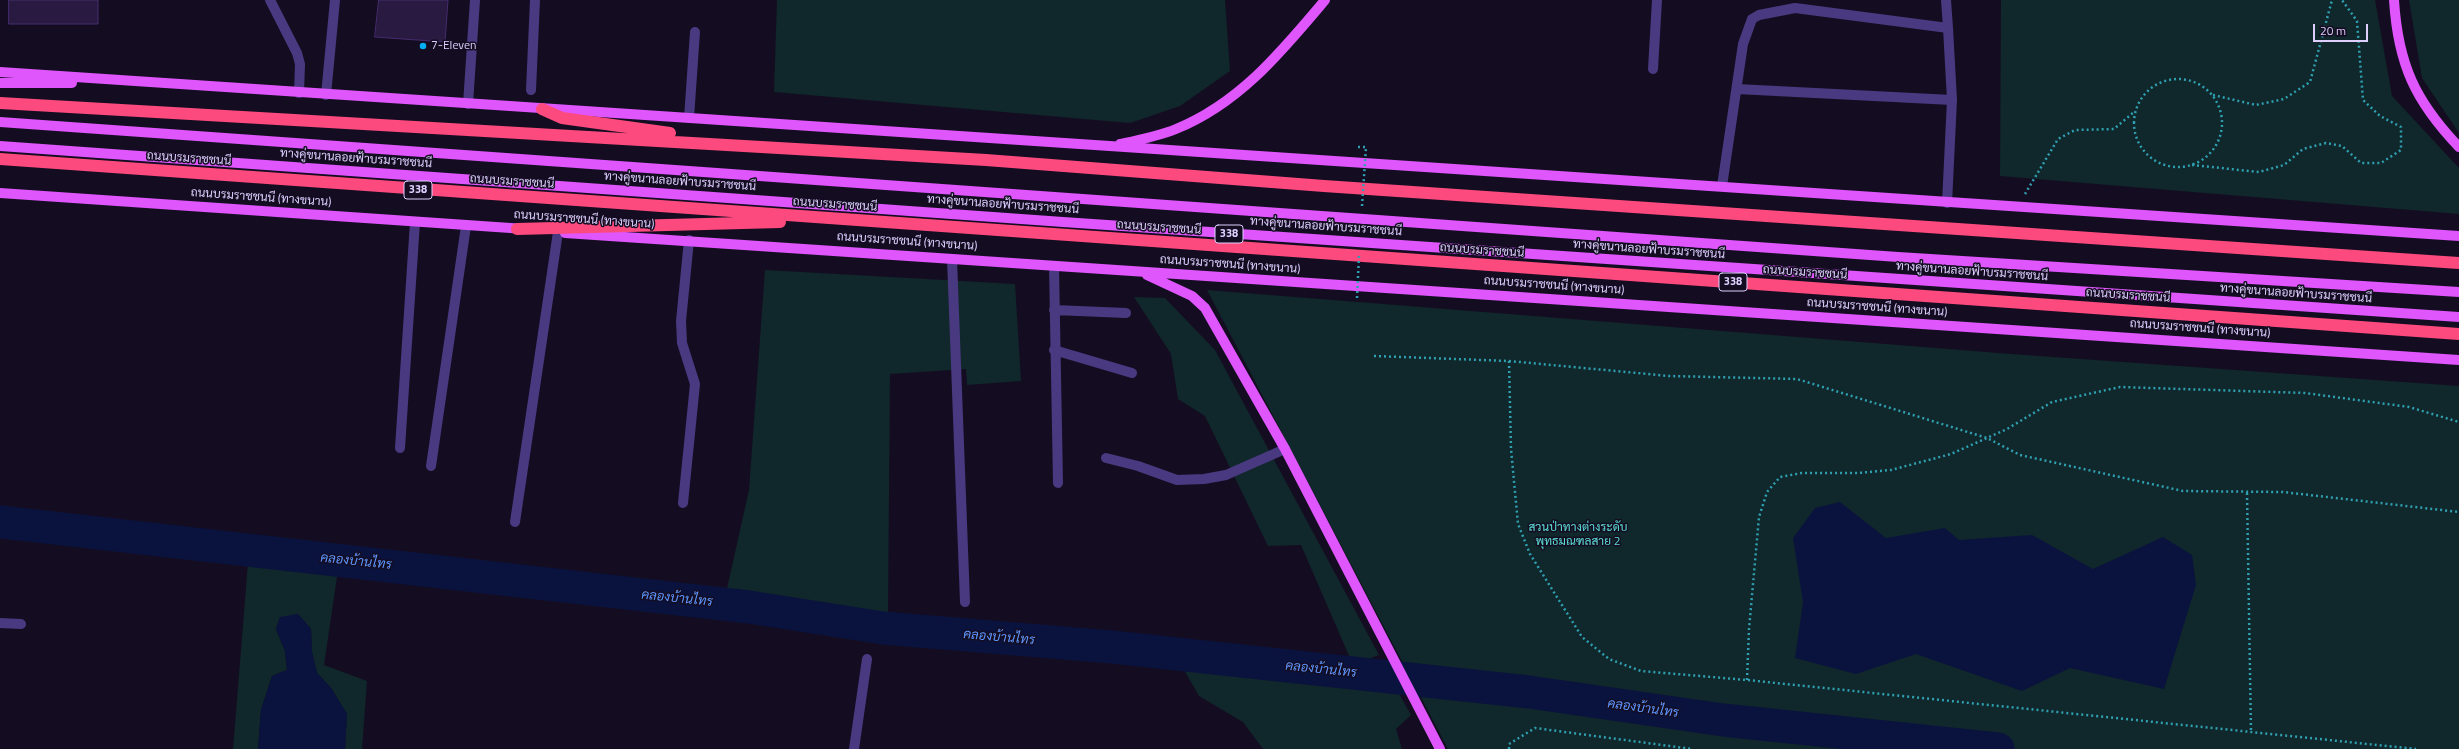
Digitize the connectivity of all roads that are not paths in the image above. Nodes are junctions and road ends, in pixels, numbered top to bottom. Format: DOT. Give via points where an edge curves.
graph roads {
  1 [pos="270,0"];
  2 [pos="335,0"];
  3 [pos="475,0"];
  4 [pos="535,0"];
  5 [pos="1325,0"];
  6 [pos="1657,0"];
  7 [pos="1946,0"];
  8 [pos="2394,0"];
  9 [pos="1795,4"];
  10 [pos="1948,28"];
  11 [pos="695,32"];
  12 [pos="1653,69"];
  13 [pos="0,72"];
  14 [pos="143,82"];
  15 [pos="0,83"];
  16 [pos="1737,89"];
  17 [pos="531,90"];
  18 [pos="299,93"];
  19 [pos="326,95"];
  20 [pos="1952,100"];
  21 [pos="0,103"];
  22 [pos="468,104"];
  23 [pos="542,109"];
  24 [pos="689,118"];
  25 [pos="0,122"];
  26 [pos="0,146"];
  27 [pos="1108,146"];
  28 [pos="2459,147"];
  29 [pos="821,150"];
  30 [pos="0,159"];
  31 [pos="1722,186"];
  32 [pos="0,192"];
  33 [pos="1947,203"];
  34 [pos="837,220"];
  35 [pos="415,222"];
  36 [pos="466,226"];
  37 [pos="518,229"];
  38 [pos="558,232"];
  39 [pos="2459,236"];
  40 [pos="690,240"];
  41 [pos="952,259"];
  42 [pos="2459,263"];
  43 [pos="1054,266"];
  44 [pos="1140,272"];
  45 [pos="2459,292"];
  46 [pos="1054,310"];
  47 [pos="1126,313"];
  48 [pos="2459,317"];
  49 [pos="2459,334"];
  50 [pos="1054,350"];
  51 [pos="2459,360"];
  52 [pos="1132,373"];
  53 [pos="400,448"];
  54 [pos="1285,449"];
  55 [pos="1106,458"];
  56 [pos="431,466"];
  57 [pos="1058,483"];
  58 [pos="683,503"];
  59 [pos="515,522"];
  60 [pos="965,602"];
  61 [pos="0,623"];
  62 [pos="21,624"];
  63 [pos="867,659"];
  64 [pos="854,749"];
  65 [pos="1440,749"];
  1 -- 18 [label="street" via="297,53 300,64"];
  2 -- 19 [label="street"];
  3 -- 22 [label="street"];
  4 -- 17 [label="street"];
  5 -- 27 [label="main road" via="1278,57 1226,101 1176,129"];
  6 -- 12 [label="street"];
  7 -- 10 [label="street"];
  8 -- 28 [label="main road" via="2402,56 2415,92 2434,121"];
  9 -- 10 [label="street"];
  9 -- 16 [label="street" via="1752,19 1743,44"];
  10 -- 20 [label="street"];
  11 -- 24 [label="street"];
  13 -- 14 [label="main road"];
  14 -- 15 [label="main road"];
  14 -- 18 [label="main road"];
  16 -- 20 [label="street"];
  16 -- 31 [label="street"];
  18 -- 19 [label="main road"];
  19 -- 22 [label="main road"];
  20 -- 33 [label="street"];
  21 -- 29 [label="highway"];
  22 -- 23 [label="main road"];
  23 -- 24 [label="main road"];
  23 -- 29 [label="highway" via="562,118 670,133 781,139"];
  24 -- 27 [label="main road"];
  25 -- 45 [label="main road, ทางคู่ขนานลอยฟ้าบรมราชชนนี / 338, bridge" via="1890,256"];
  26 -- 48 [label="main road, ทางคู่ขนานลอยฟ้าบรมราชชนนี / 338, bridge" via="1055,222"];
  27 -- 31 [label="main road"];
  29 -- 42 [label="highway"];
  30 -- 34 [label="highway, ถนนบรมราชชนนี / 338"];
  31 -- 33 [label="main road"];
  32 -- 35 [label="main road, ถนนบรมราชชนนี (ทางขนาน)"];
  33 -- 39 [label="main road"];
  34 -- 37 [label="highway"];
  34 -- 49 [label="highway, ถนนบรมราชชนนี / 338"];
  35 -- 36 [label="main road, ถนนบรมราชชนนี (ทางขนาน)"];
  35 -- 53 [label="street"];
  36 -- 37 [label="main road, ถนนบรมราชชนนี (ทางขนาน)"];
  36 -- 56 [label="street"];
  37 -- 38 [label="main road, ถนนบรมราชชนนี (ทางขนาน)"];
  38 -- 40 [label="main road, ถนนบรมราชชนนี (ทางขนาน)"];
  38 -- 59 [label="street"];
  40 -- 41 [label="main road, ถนนบรมราชชนนี (ทางขนาน)"];
  40 -- 58 [label="street" via="681,321 682,343 694,384"];
  41 -- 43 [label="main road, ถนนบรมราชชนนี (ทางขนาน)"];
  41 -- 60 [label="street"];
  43 -- 44 [label="main road, ถนนบรมราชชนนี (ทางขนาน)"];
  43 -- 46 [label="street"];
  44 -- 51 [label="main road, ถนนบรมราชชนนี (ทางขนาน)"];
  44 -- 54 [label="main road" via="1192,296 1205,308"];
  46 -- 47 [label="street"];
  46 -- 50 [label="street"];
  50 -- 52 [label="street"];
  50 -- 57 [label="street"];
  54 -- 55 [label="street" via="1226,475 1204,480 1177,480"];
  54 -- 65 [label="main road"];
  61 -- 62 [label="street"];
  63 -- 64 [label="street"];
}
